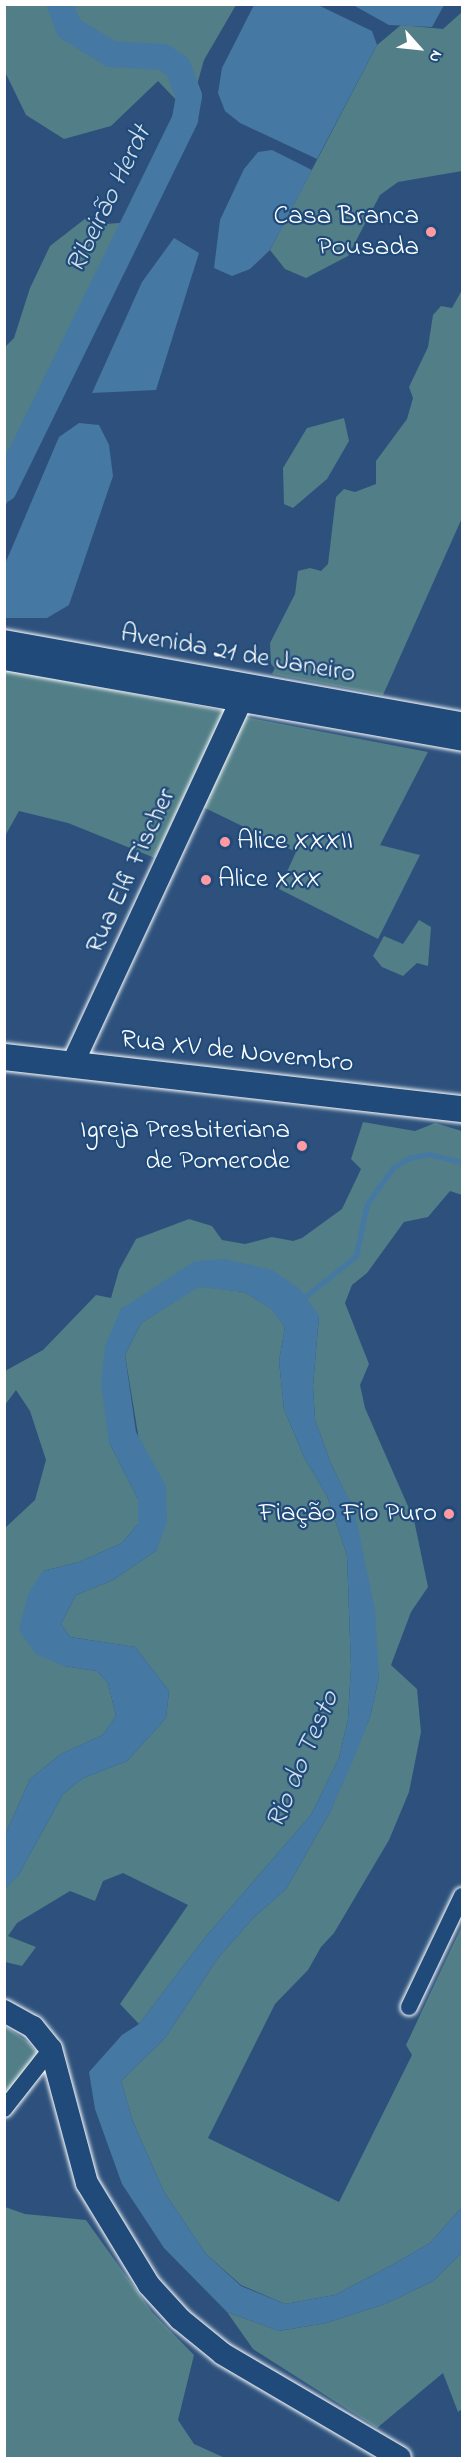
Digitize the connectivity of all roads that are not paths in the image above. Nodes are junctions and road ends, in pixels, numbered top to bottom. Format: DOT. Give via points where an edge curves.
graph roads {
  1 [pos="4,641"];
  2 [pos="4,659"];
  3 [pos="241,701"];
  4 [pos="462,723"];
  5 [pos="462,740"];
  6 [pos="4,1057"];
  7 [pos="72,1065"];
  8 [pos="462,1109"];
  9 [pos="462,1896"];
  10 [pos="409,2007"];
  11 [pos="4,2011"];
  12 [pos="51,2049"];
  13 [pos="4,2109"];
  14 [pos="400,2458"];
  1 -- 4 [label="street, Avenida 21 de Janeiro"];
  2 -- 3 [label="street, Avenida 21 de Janeiro"];
  3 -- 5 [label="street, Avenida 21 de Janeiro"];
  3 -- 7 [label="street, Rua Elfi Fischer"];
  6 -- 7 [label="main road, Rua XV de Novembro"];
  7 -- 8 [label="main road, Rua XV de Novembro"];
  9 -- 10 [label="street"];
  11 -- 12 [label="street" via="33,2027"];
  12 -- 13 [label="street"];
  12 -- 14 [label="street" via="87,2182 149,2285 180,2319 224,2354"];
}
